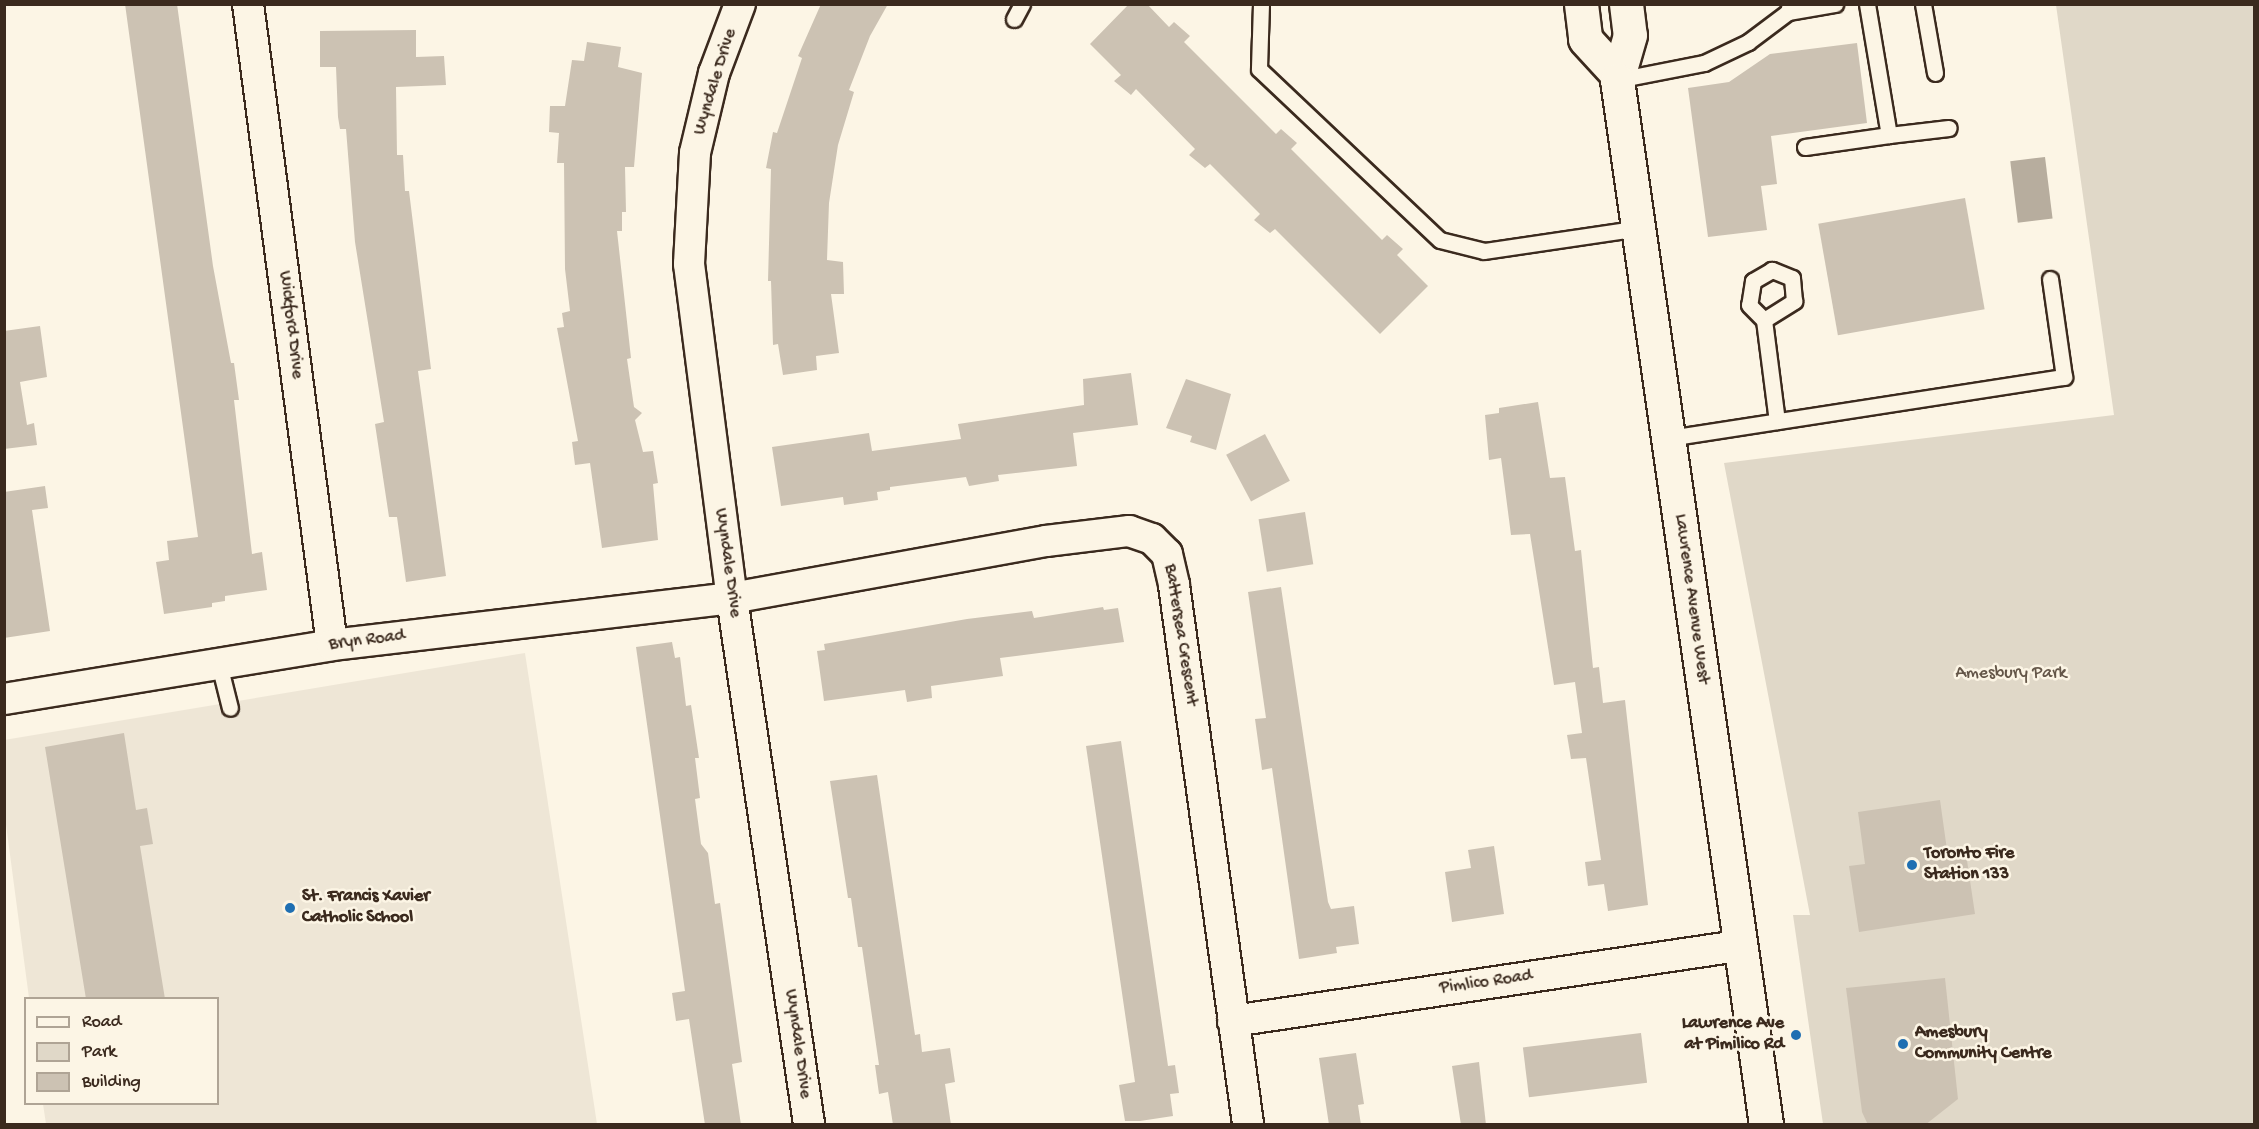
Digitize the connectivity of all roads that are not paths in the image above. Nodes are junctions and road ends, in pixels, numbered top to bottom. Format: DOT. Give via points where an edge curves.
graph roads {
  1 [pos="248,4"];
  2 [pos="740,4"];
  3 [pos="1022,4"];
  4 [pos="1261,4"];
  5 [pos="1581,4"];
  6 [pos="1626,4"];
  7 [pos="1835,4"];
  8 [pos="1867,4"];
  9 [pos="1923,4"];
  10 [pos="1789,8"];
  11 [pos="1014,19"];
  12 [pos="1935,73"];
  13 [pos="1616,77"];
  14 [pos="1949,128"];
  15 [pos="1889,135"];
  16 [pos="1805,147"];
  17 [pos="1640,228"];
  18 [pos="2050,279"];
  19 [pos="1764,320"];
  20 [pos="1777,421"];
  21 [pos="1669,438"];
  22 [pos="732,598"];
  23 [pos="332,645"];
  24 [pos="219,664"];
  25 [pos="4,699"];
  26 [pos="230,708"];
  27 [pos="1738,946"];
  28 [pos="1233,1021"];
  29 [pos="809,1125"];
  30 [pos="1248,1125"];
  31 [pos="1766,1125"];
  1 -- 23 [label="street, Wickford Drive"];
  2 -- 22 [label="street, Wyndale Drive" via="714,73 695,153 689,264"];
  3 -- 11 [label="lane"];
  4 -- 17 [label="lane" via="1259,69 1440,240 1484,251"];
  5 -- 13 [label="main road" via="1585,39"];
  6 -- 13 [label="main road, Lawrence Avenue West" via="1630,35"];
  7 -- 10 [label="lane"];
  8 -- 15 [label="lane"];
  9 -- 12 [label="lane"];
  10 -- 13 [label="lane" via="1748,42 1704,63"];
  13 -- 17 [label="main road, Lawrence Avenue West"];
  14 -- 15 [label="lane"];
  15 -- 16 [label="lane"];
  17 -- 21 [label="main road, Lawrence Avenue West"];
  18 -- 20 [label="lane" via="2064,377"];
  19 -- 20 [label="lane"];
  20 -- 21 [label="lane"];
  21 -- 27 [label="main road, Lawrence Avenue West"];
  22 -- 23 [label="street, Bryn Road"];
  22 -- 28 [label="street, Battersea Crescent" via="1046,542 1129,531 1152,539 1167,555 1181,621"];
  22 -- 29 [label="street, Wyndale Drive"];
  23 -- 24 [label="street, Bryn Road"];
  24 -- 25 [label="street, Bryn Road"];
  24 -- 26 [label="lane"];
  27 -- 28 [label="street, Pimlico Road"];
  27 -- 31 [label="main road, Lawrence Avenue West"];
  28 -- 30 [label="street, Battersea Crescent"];
}
